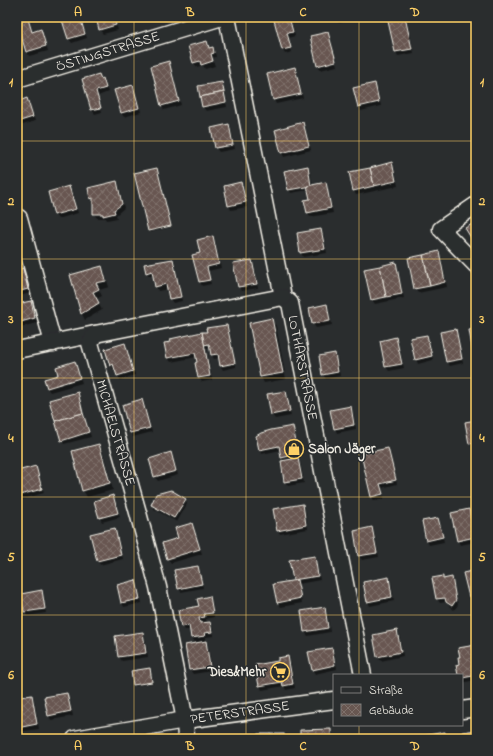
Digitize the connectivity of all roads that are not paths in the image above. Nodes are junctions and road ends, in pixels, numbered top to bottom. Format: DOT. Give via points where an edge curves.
graph roads {
  1 [pos="222,17"];
  2 [pos="227,17"];
  3 [pos="17,79"];
  4 [pos="476,205"];
  5 [pos="19,218"];
  6 [pos="476,264"];
  7 [pos="283,297"];
  8 [pos="95,334"];
  9 [pos="53,343"];
  10 [pos="17,350"];
  11 [pos="363,674"];
  12 [pos="333,700"];
  13 [pos="476,708"];
  14 [pos="463,710"];
  15 [pos="185,720"];
  16 [pos="75,739"];
  17 [pos="186,739"];
  1 -- 3 [label="street, ÖSTINGSTRASSE"];
  2 -- 7 [label="street, LOTHARSTRASSE"];
  4 -- 6 [label="street" via="441,229"];
  5 -- 9 [label="street"];
  7 -- 8 [label="street"];
  7 -- 11 [label="street, LOTHARSTRASSE" via="290,303"];
  8 -- 9 [label="street"];
  8 -- 15 [label="street, MICHAELSTRASSE" via="90,343 158,587"];
  9 -- 10 [label="street"];
  12 -- 15 [label="street, PETERSTRASSE"];
  13 -- 14 [label="street"];
  15 -- 16 [label="street, PETERSTRASSE"];
  15 -- 17 [label="street, MICHAELSTRASSE"];
}
